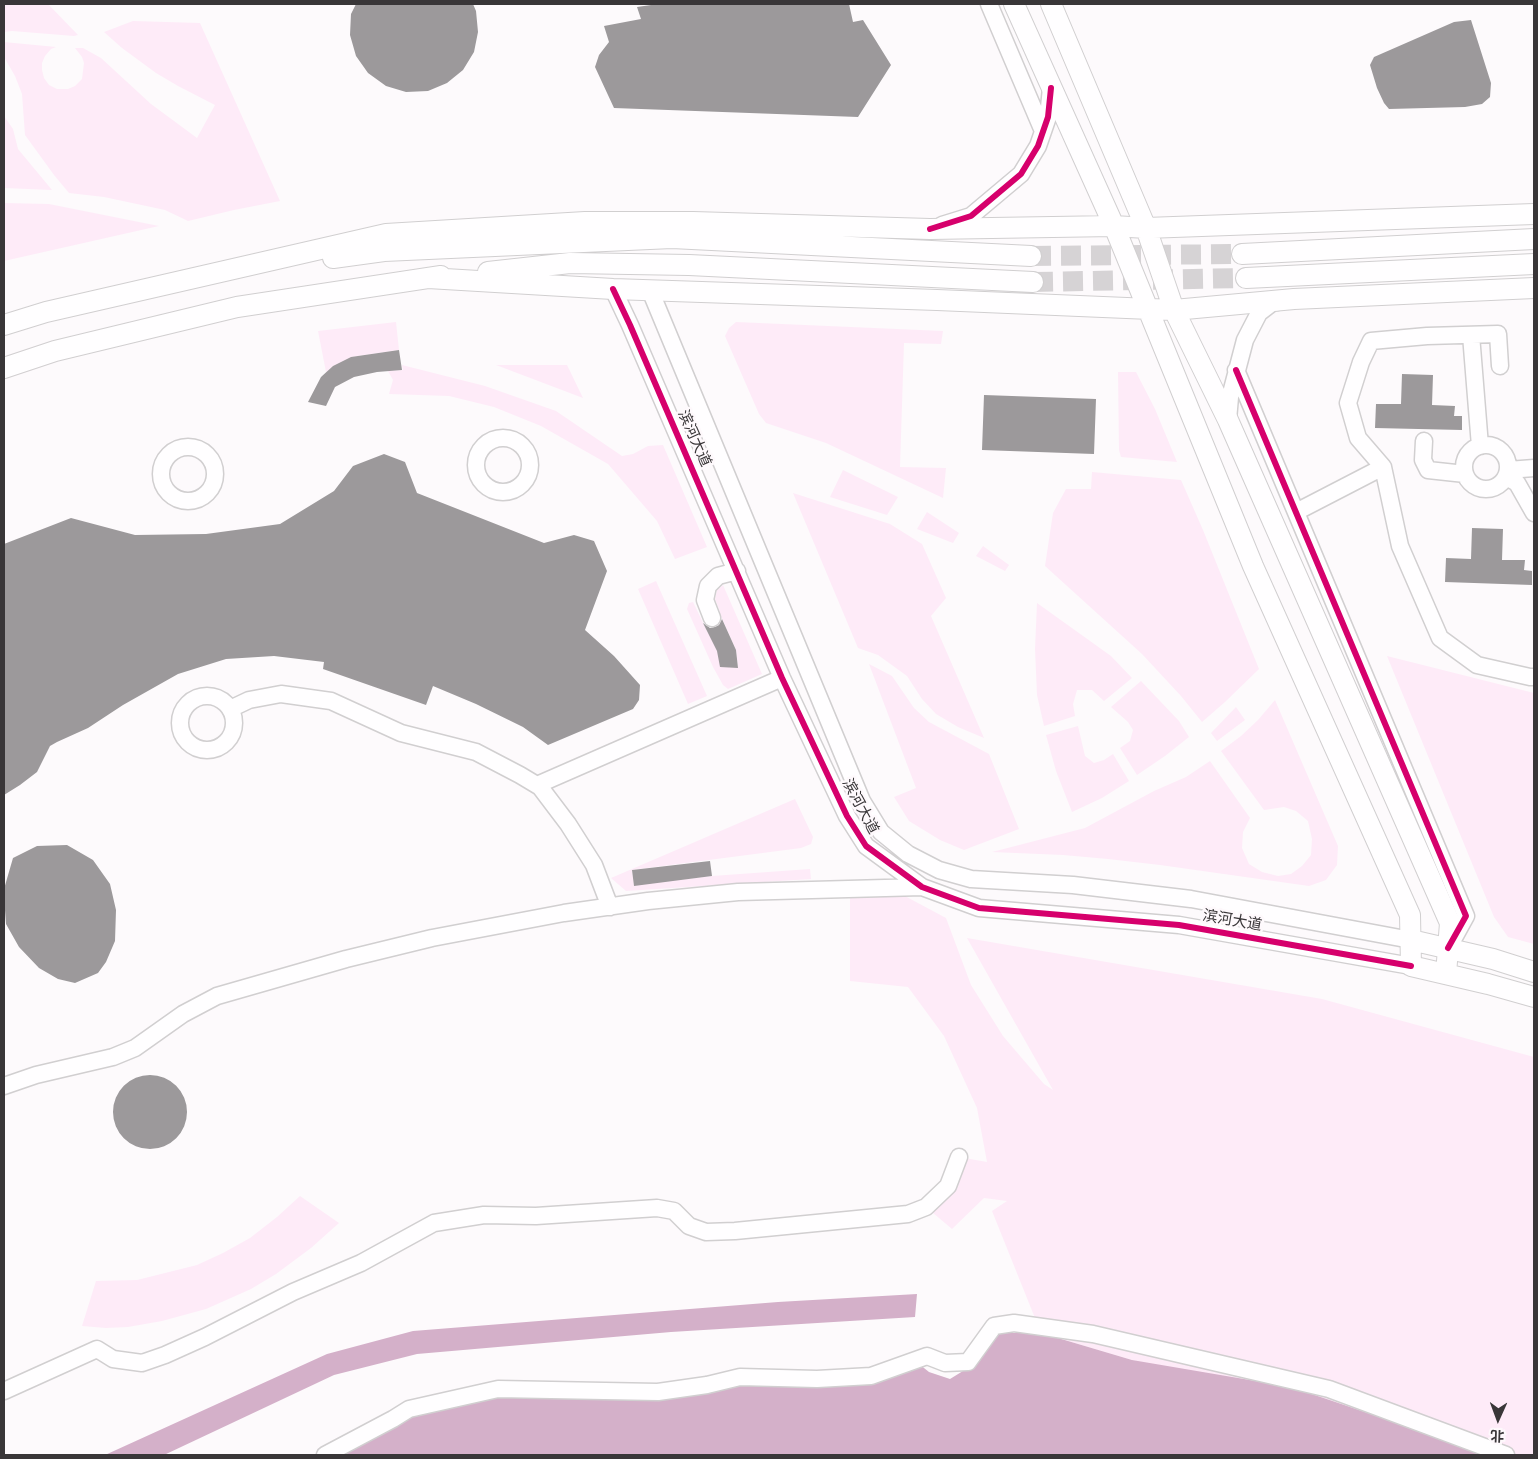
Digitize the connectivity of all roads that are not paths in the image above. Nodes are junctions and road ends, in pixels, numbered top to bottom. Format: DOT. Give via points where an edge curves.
graph roads {
  1 [pos="989,4"];
  2 [pos="1014,4"];
  3 [pos="1051,4"];
  4 [pos="1051,88"];
  5 [pos="1043,131"];
  6 [pos="1534,214"];
  7 [pos="1114,226"];
  8 [pos="1146,228"];
  9 [pos="930,229"];
  10 [pos="1534,239"];
  11 [pos="1242,254"];
  12 [pos="1031,256"];
  13 [pos="1534,264"];
  14 [pos="217,273"];
  15 [pos="428,278"];
  16 [pos="1246,278"];
  17 [pos="1033,282"];
  18 [pos="1534,288"];
  19 [pos="613,289"];
  20 [pos="650,290"];
  21 [pos="1294,299"];
  22 [pos="1147,308"];
  23 [pos="1174,310"];
  24 [pos="4,325"];
  25 [pos="1471,335"];
  26 [pos="1500,366"];
  27 [pos="4,368"];
  28 [pos="1236,370"];
  29 [pos="1228,420"];
  30 [pos="1424,441"];
  31 [pos="1480,446"];
  32 [pos="1383,468"];
  33 [pos="1534,468"];
  34 [pos="1465,474"];
  35 [pos="1507,474"];
  36 [pos="1296,512"];
  37 [pos="1534,513"];
  38 [pos="737,571"];
  39 [pos="712,618"];
  40 [pos="1534,677"];
  41 [pos="782,678"];
  42 [pos="230,709"];
  43 [pos="537,785"];
  44 [pos="922,887"];
  45 [pos="610,907"];
  46 [pos="1411,940"];
  47 [pos="1448,948"];
  48 [pos="1411,966"];
  49 [pos="1534,972"];
  50 [pos="1446,974"];
  51 [pos="1534,997"];
  52 [pos="4,1086"];
  53 [pos="959,1157"];
  54 [pos="4,1391"];
  55 [pos="325,1455"];
  56 [pos="1506,1455"];
  1 -- 5 [label="street"];
  2 -- 4 [label="main road"];
  3 -- 8 [label="main road"];
  4 -- 5 [label="street"];
  4 -- 7 [label="main road"];
  5 -- 9 [label="street" via="1021,174 997,195 971,216"];
  6 -- 8 [label="main road"];
  7 -- 8 [label="main road"];
  7 -- 9 [label="main road"];
  7 -- 22 [label="main road"];
  8 -- 23 [label="main road"];
  9 -- 14 [label="main road" via="585,222 406,232"];
  10 -- 11 [label="main road"];
  12 -- 14 [label="main road" via="672,238 384,251"];
  13 -- 16 [label="main road"];
  14 -- 24 [label="main road" via="46,312"];
  15 -- 17 [label="main road" via="570,263 690,265"];
  15 -- 19 [label="main road"];
  15 -- 27 [label="main road" via="237,307 55,351"];
  18 -- 21 [label="main road"];
  19 -- 20 [label="main road"];
  19 -- 38 [label="street, 滨河大道"];
  20 -- 22 [label="main road"];
  20 -- 46 [label="street, 滨河大道" via="862,801 881,832 908,854 939,870 971,879 1073,885 1190,900"];
  21 -- 23 [label="main road"];
  21 -- 28 [label="street" via="1272,303 1259,313 1245,340"];
  22 -- 23 [label="main road"];
  22 -- 46 [label="main road" via="1252,566 1410,915"];
  23 -- 29 [label="main road"];
  25 -- 26 [label="street" via="1498,334"];
  25 -- 31 [label="street"];
  25 -- 32 [label="street" via="1371,341 1360,362 1348,403 1358,438"];
  28 -- 29 [label="street"];
  28 -- 36 [label="street"];
  29 -- 47 [label="main road" via="1450,923"];
  30 -- 34 [label="street" via="1423,460 1428,470"];
  31 -- 34 [label="street" via="1468,454"];
  31 -- 35 [label="street" via="1500,450 1508,463"];
  32 -- 36 [label="street"];
  32 -- 40 [label="street" via="1400,546 1440,638 1477,665"];
  33 -- 35 [label="street"];
  34 -- 35 [label="street" via="1474,486 1488,489 1501,483"];
  35 -- 37 [label="street" via="1517,483"];
  36 -- 47 [label="street" via="1466,916"];
  38 -- 39 [label="street" via="718,576 708,586 705,600"];
  38 -- 41 [label="street, 滨河大道"];
  41 -- 43 [label="street"];
  41 -- 44 [label="street, 滨河大道" via="847,816 866,846"];
  42 -- 43 [label="street" via="249,700 281,694 331,701 402,733 476,752"];
  43 -- 45 [label="street" via="568,824 594,865"];
  44 -- 45 [label="street" via="738,892"];
  44 -- 48 [label="street, 滨河大道" via="979,908 1179,925"];
  45 -- 52 [label="street" via="432,938 273,979 217,996 182,1014 135,1048 113,1057"];
  46 -- 47 [label="main road, 滨河大道"];
  46 -- 48 [label="main road"];
  47 -- 49 [label="main road, 滨河大道"];
  47 -- 50 [label="main road"];
  48 -- 50 [label="main road, 滨河大道"];
  50 -- 51 [label="main road, 滨河大道"];
  53 -- 54 [label="street" via="948,1186 926,1207 908,1214 706,1232 689,1226 674,1211 657,1208 536,1216 484,1215 434,1223 361,1263 165,1355 142,1363 113,1358 97,1349"];
  55 -- 56 [label="street" via="409,1409 498,1389 658,1392 740,1377 817,1380 871,1376 927,1356 945,1363 968,1362 994,1326 1014,1323 1093,1334 1329,1389"];
}
